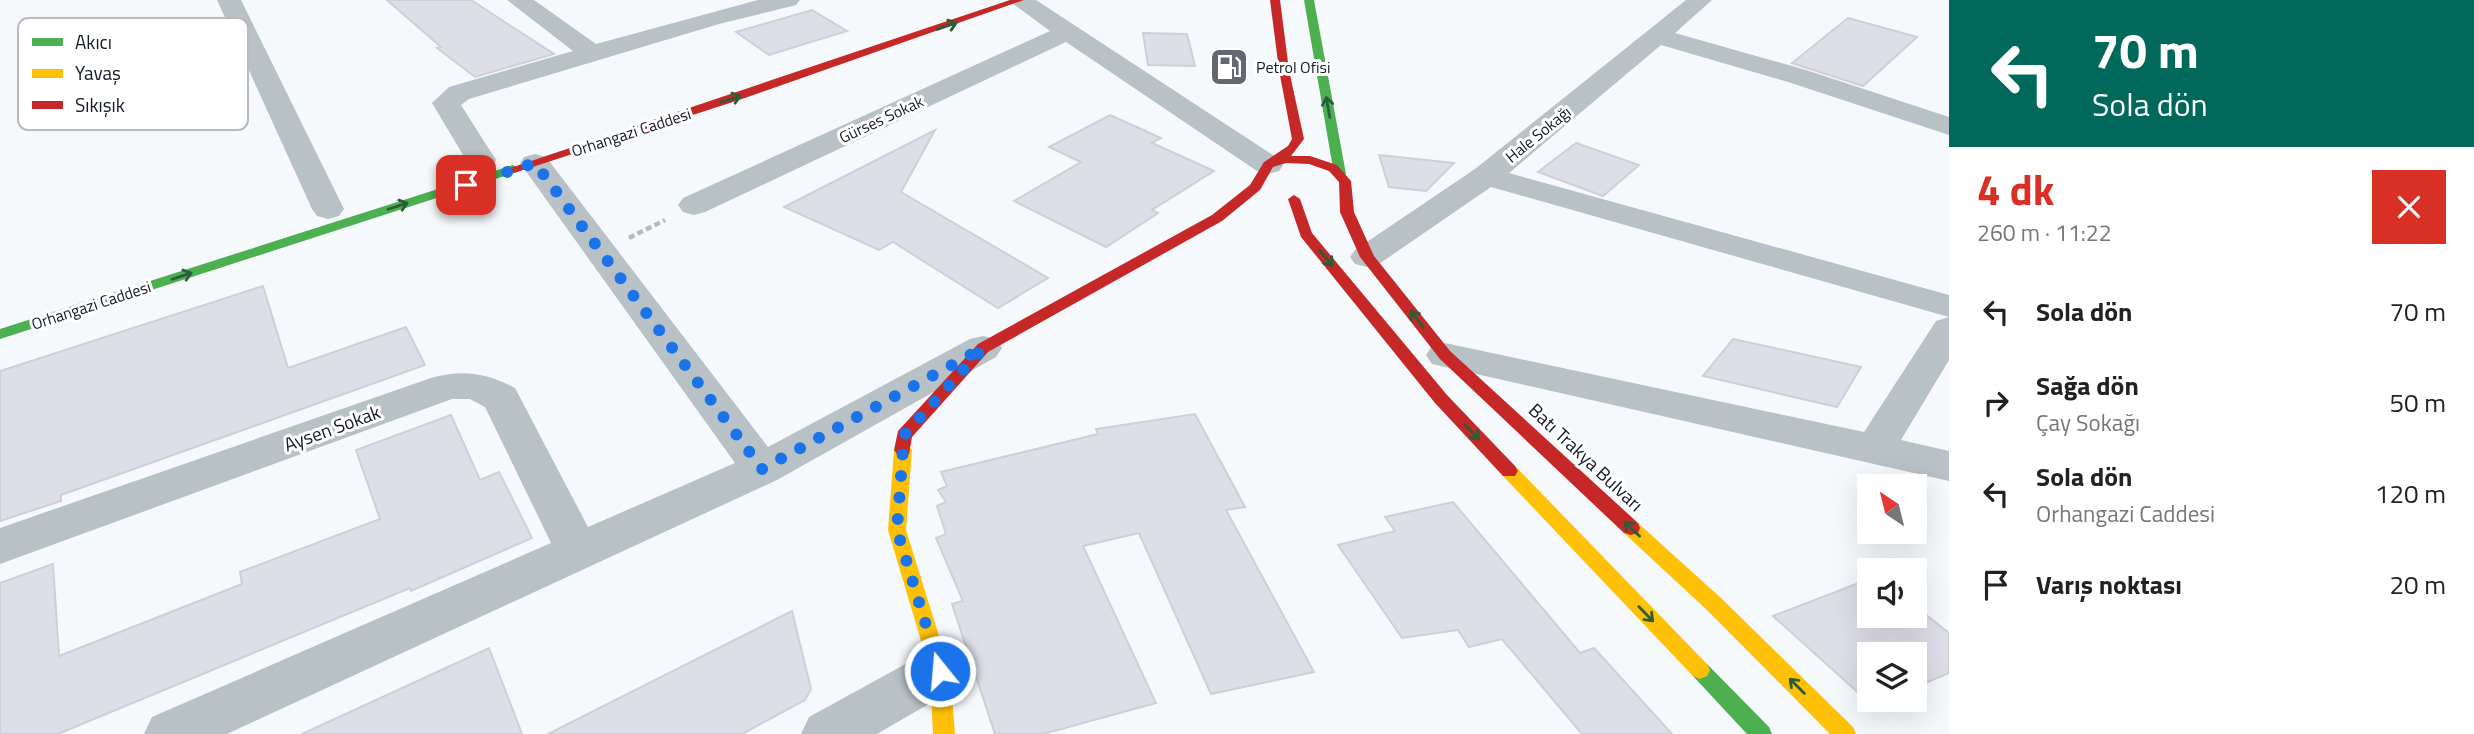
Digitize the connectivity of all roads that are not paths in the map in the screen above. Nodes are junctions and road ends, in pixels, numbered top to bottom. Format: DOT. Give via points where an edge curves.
graph roads {
  1 [pos="229,0"];
  2 [pos="519,0"];
  3 [pos="788,0"];
  4 [pos="976,0"];
  5 [pos="1019,0"];
  6 [pos="1275,0"];
  7 [pos="1308,0"];
  8 [pos="1686,2"];
  9 [pos="237,18"];
  10 [pos="1068,32"];
  11 [pos="1658,36"];
  12 [pos="248,41"];
  13 [pos="592,53"];
  14 [pos="762,71"];
  15 [pos="1949,126"];
  16 [pos="481,160"];
  17 [pos="535,163"];
  18 [pos="1486,176"];
  19 [pos="1342,178"];
  20 [pos="1278,186"];
  21 [pos="1332,198"];
  22 [pos="694,205"];
  23 [pos="327,209"];
  24 [pos="1217,218"];
  25 [pos="1367,257"];
  26 [pos="1949,306"];
  27 [pos="1949,329"];
  28 [pos="0,334"];
  29 [pos="983,348"];
  30 [pos="1445,355"];
  31 [pos="1875,449"];
  32 [pos="1949,466"];
  33 [pos="762,469"];
  34 [pos="0,546"];
  35 [pos="578,551"];
  36 [pos="940,671"];
  37 [pos="171,734"];
  38 [pos="828,734"];
  39 [pos="944,734"];
  40 [pos="1761,734"];
  41 [pos="1845,734"];
  1 -- 9 [label="street"];
  2 -- 13 [label="street"];
  3 -- 13 [label="street"];
  4 -- 14 [label="main road"];
  5 -- 10 [label="street"];
  17 -- 5 [label="main road, Orhangazi Caddesi, one-way"];
  6 -- 20 [label="main road" via="1298,139"];
  19 -- 7 [label="main road, Batı Trakya Bulvarı, one-way"];
  8 -- 11 [label="street, Hale Sokağı"];
  10 -- 20 [label="street"];
  10 -- 22 [label="street, Gürses Sokak"];
  11 -- 15 [label="street"];
  11 -- 18 [label="street, Hale Sokağı"];
  12 -- 23 [label="street"];
  13 -- 16 [label="street" via="459,93 446,103"];
  28 -- 17 [label="main road, Orhangazi Caddesi, one-way"];
  17 -- 33 [label="street"];
  18 -- 25 [label="street, Hale Sokağı"];
  18 -- 26 [label="street"];
  19 -- 20 [label="main road" via="1322,163 1285,159"];
  19 -- 21 [label="main road" via="1340,194"];
  19 -- 25 [label="main road, Batı Trakya Bulvarı" via="1347,212"];
  20 -- 24 [label="main road"];
  20 -- 24 [label="main road" via="1255,187"];
  20 -- 40 [label="main road, one-way" via="1306,234 1441,399"];
  24 -- 29 [label="main road"];
  30 -- 25 [label="main road, Batı Trakya Bulvarı, one-way"];
  27 -- 31 [label="street"];
  29 -- 33 [label="street"];
  29 -- 36 [label="main road" via="904,435 897,530"];
  30 -- 31 [label="street"];
  41 -- 30 [label="main road, Batı Trakya Bulvarı, one-way" via="1715,605"];
  31 -- 32 [label="street"];
  33 -- 35 [label="street"];
  34 -- 35 [label="street, Aysen Sokak" via="466,383 501,398"];
  35 -- 37 [label="street"];
  36 -- 38 [label="street"];
  36 -- 39 [label="main road"];
}
